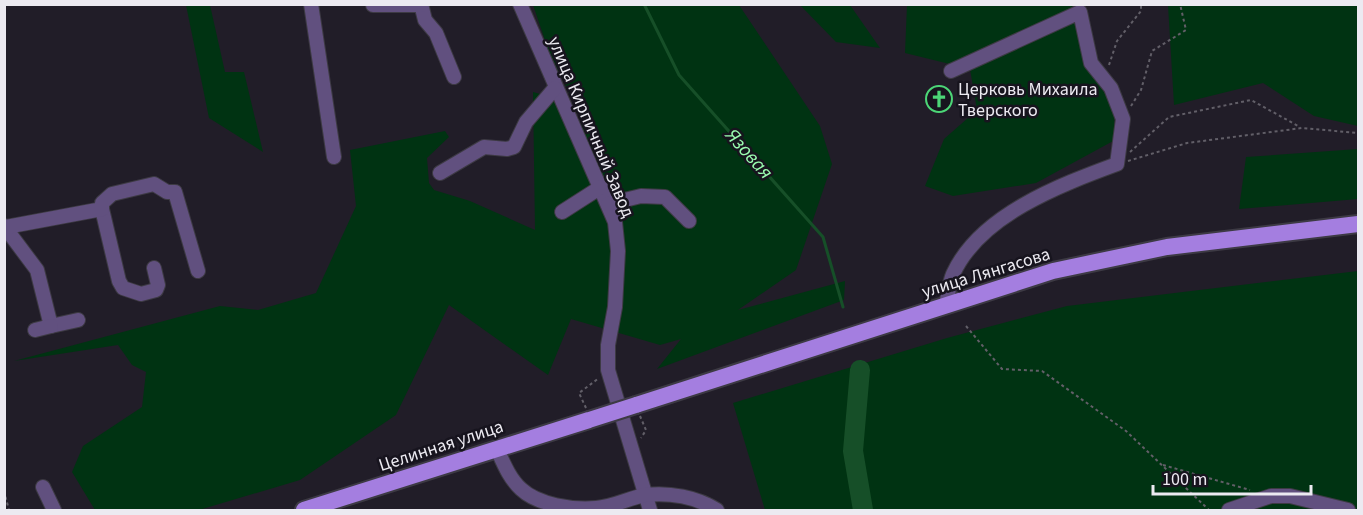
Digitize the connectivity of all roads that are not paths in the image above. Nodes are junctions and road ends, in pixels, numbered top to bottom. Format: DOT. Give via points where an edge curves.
graph roads {
  1 [pos="311,4"];
  2 [pos="520,4"];
  3 [pos="373,5"];
  4 [pos="421,5"];
  5 [pos="951,72"];
  6 [pos="454,77"];
  7 [pos="555,88"];
  8 [pos="334,157"];
  9 [pos="440,173"];
  10 [pos="601,187"];
  11 [pos="608,204"];
  12 [pos="102,209"];
  13 [pos="562,212"];
  14 [pos="689,220"];
  15 [pos="1359,224"];
  16 [pos="5,227"];
  17 [pos="154,267"];
  18 [pos="198,271"];
  19 [pos="946,306"];
  20 [pos="78,320"];
  21 [pos="51,326"];
  22 [pos="35,330"];
  23 [pos="588,414"];
  24 [pos="497,448"];
  25 [pos="43,487"];
  26 [pos="646,495"];
  27 [pos="54,510"];
  28 [pos="304,510"];
  29 [pos="650,510"];
  30 [pos="717,510"];
  31 [pos="1228,510"];
  32 [pos="1348,510"];
  1 -- 8 [label="street"];
  2 -- 7 [label="street, улица Кирпичный Завод"];
  3 -- 4 [label="street"];
  4 -- 6 [label="street" via="425,21 436,33"];
  5 -- 19 [label="street" via="1080,12 1091,63 1112,88 1123,119 1117,164 1049,189 1005,217 965,252 952,276"];
  7 -- 9 [label="street" via="526,122 514,147 484,147"];
  7 -- 10 [label="street, улица Кирпичный Завод"];
  10 -- 11 [label="street, улица Кирпичный Завод"];
  10 -- 13 [label="street"];
  11 -- 14 [label="street" via="641,196 664,198"];
  11 -- 26 [label="street, улица Кирпичный Завод" via="615,222 618,251 608,370"];
  12 -- 16 [label="street"];
  12 -- 17 [label="street" via="123,288 141,294 156,290"];
  12 -- 18 [label="street" via="102,203 112,194 154,184 175,192"];
  15 -- 19 [label="main road, улица Лянгасова" via="1167,247 1053,271"];
  16 -- 21 [label="street" via="37,270"];
  19 -- 23 [label="main road, улица Лянгасова, bridge" via="636,405"];
  20 -- 21 [label="street"];
  21 -- 22 [label="street"];
  23 -- 24 [label="main road, Целинная улица"];
  24 -- 26 [label="street" via="506,470 521,489 545,501 571,508 597,508"];
  24 -- 28 [label="main road, Целинная улица"];
  25 -- 27 [label="street"];
  26 -- 29 [label="street, улица Кирпичный Завод"];
  26 -- 30 [label="street" via="679,495"];
  31 -- 32 [label="street" via="1271,496 1290,496"];
}
